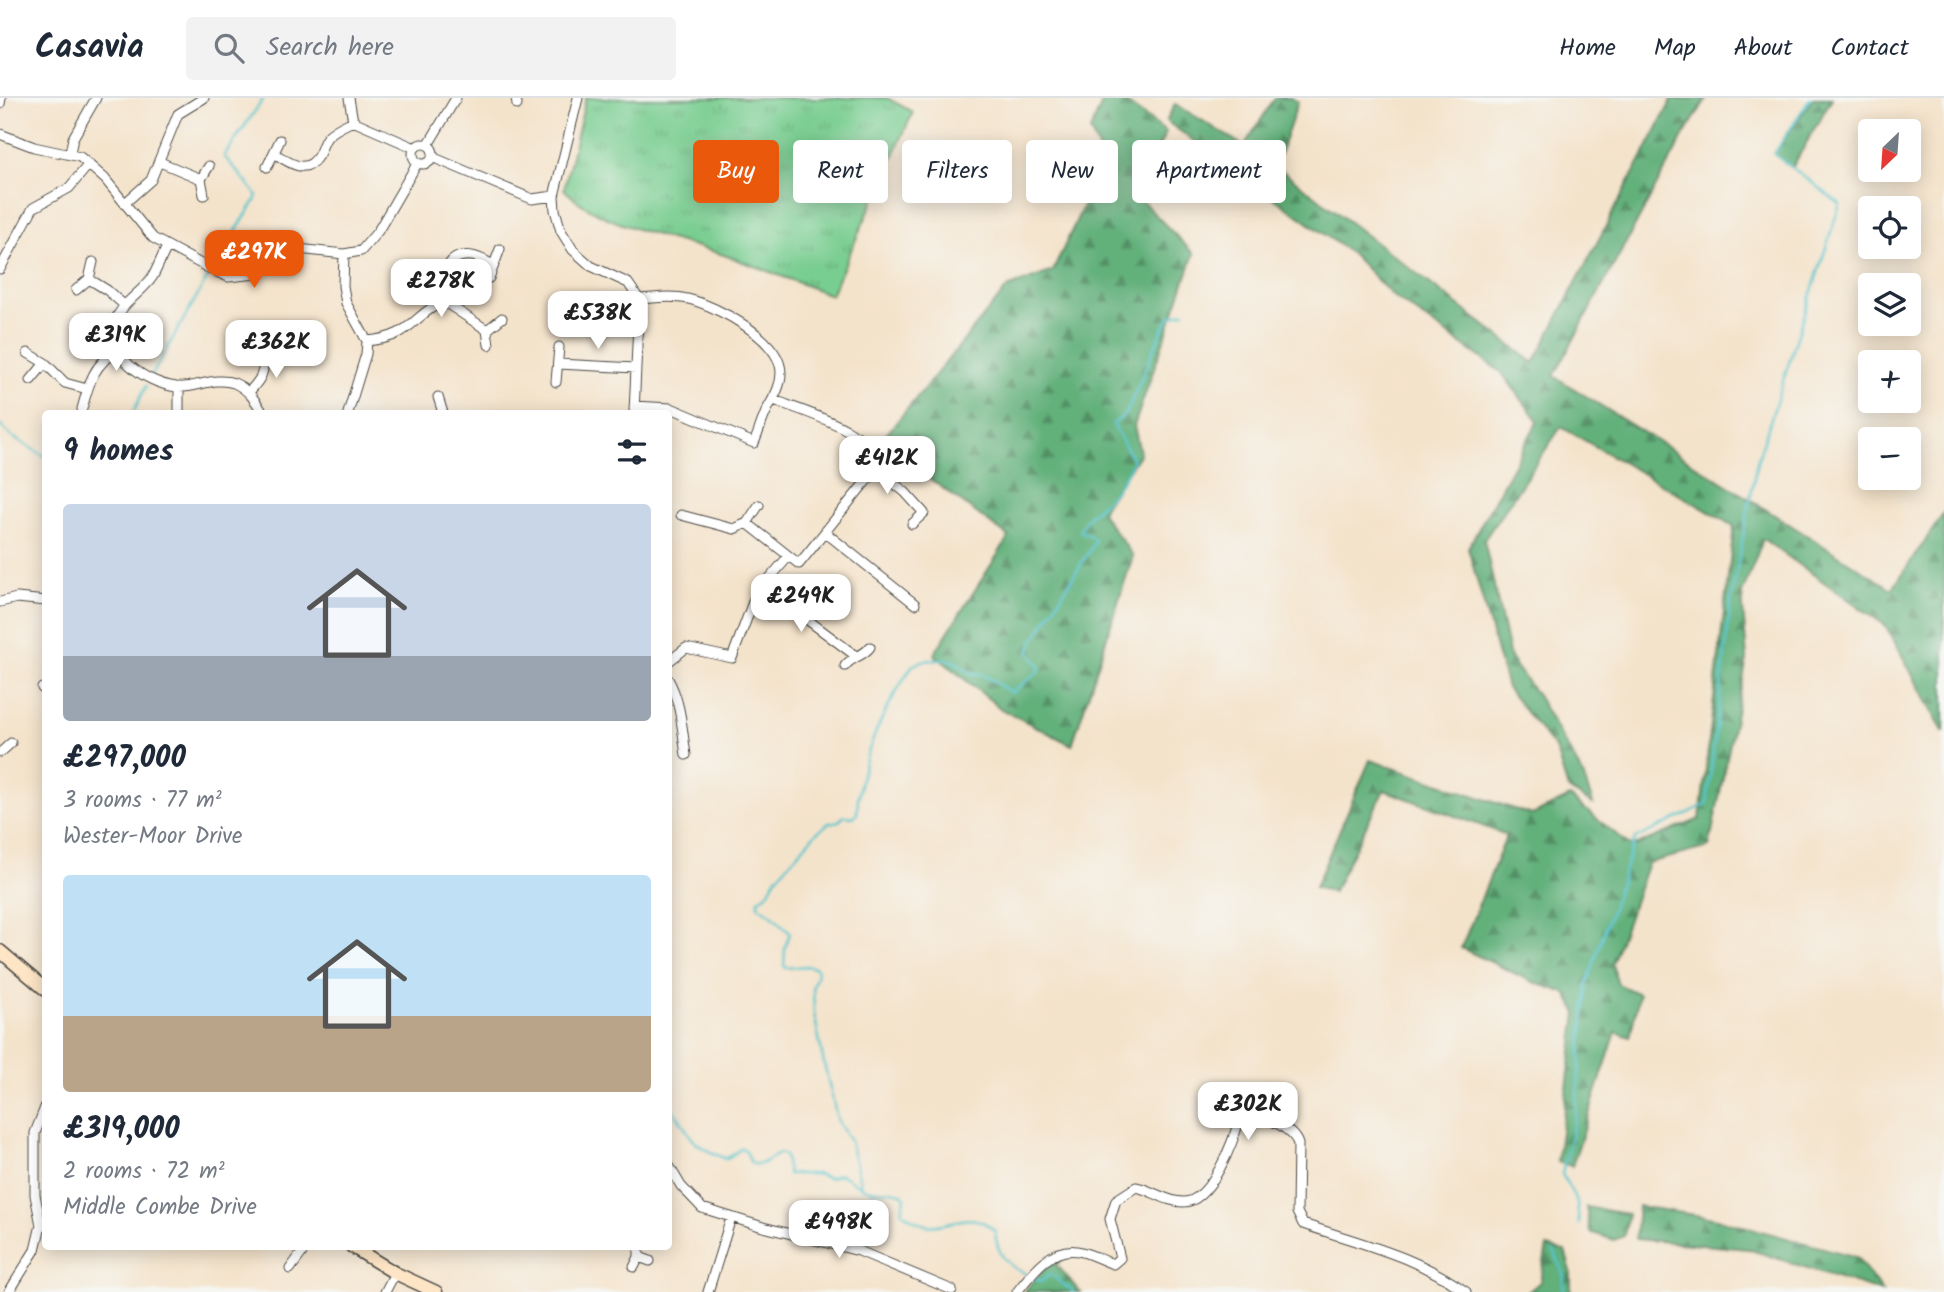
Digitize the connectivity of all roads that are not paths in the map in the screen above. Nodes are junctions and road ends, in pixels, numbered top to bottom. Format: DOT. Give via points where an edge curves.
graph roads {
  1 [pos="1,98"];
  2 [pos="96,98"];
  3 [pos="204,98"];
  4 [pos="349,98"];
  5 [pos="456,98"];
  6 [pos="578,98"];
  7 [pos="0,104"];
  8 [pos="353,121"];
  9 [pos="0,134"];
  10 [pos="280,140"];
  11 [pos="428,145"];
  12 [pos="415,148"];
  13 [pos="69,153"];
  14 [pos="274,153"];
  15 [pos="432,157"];
  16 [pos="160,162"];
  17 [pos="418,162"];
  18 [pos="89,163"];
  19 [pos="209,166"];
  20 [pos="267,167"];
  21 [pos="201,179"];
  22 [pos="204,195"];
  23 [pos="554,197"];
  24 [pos="125,203"];
  25 [pos="166,247"];
  26 [pos="500,249"];
  27 [pos="344,254"];
  28 [pos="93,262"];
  29 [pos="494,265"];
  30 [pos="0,270"];
  31 [pos="489,278"];
  32 [pos="89,279"];
  33 [pos="76,290"];
  34 [pos="639,299"];
  35 [pos="443,301"];
  36 [pos="124,305"];
  37 [pos="502,318"];
  38 [pos="487,330"];
  39 [pos="367,341"];
  40 [pos="276,345"];
  41 [pos="489,345"];
  42 [pos="559,346"];
  43 [pos="118,352"];
  44 [pos="28,353"];
  45 [pos="238,356"];
  46 [pos="263,359"];
  47 [pos="45,363"];
  48 [pos="558,364"];
  49 [pos="636,368"];
  50 [pos="31,380"];
  51 [pos="556,382"];
  52 [pos="179,387"];
  53 [pos="87,389"];
  54 [pos="249,392"];
  55 [pos="438,397"];
  56 [pos="774,400"];
  57 [pos="82,409"];
  58 [pos="634,409"];
  59 [pos="179,410"];
  60 [pos="261,410"];
  61 [pos="349,410"];
  62 [pos="442,410"];
  63 [pos="876,469"];
  64 [pos="759,505"];
  65 [pos="681,514"];
  66 [pos="747,523"];
  67 [pos="912,524"];
  68 [pos="825,533"];
  69 [pos="788,557"];
  70 [pos="756,594"];
  71 [pos="42,601"];
  72 [pos="0,602"];
  73 [pos="915,604"];
  74 [pos="870,647"];
  75 [pos="856,656"];
  76 [pos="672,659"];
  77 [pos="845,666"];
  78 [pos="672,686"];
  79 [pos="11,743"];
  80 [pos="0,752"];
  81 [pos="686,755"];
  82 [pos="0,951"];
  83 [pos="42,987"];
  84 [pos="42,1115"];
  85 [pos="672,1171"];
  86 [pos="731,1218"];
  87 [pos="304,1250"];
  88 [pos="358,1250"];
  89 [pos="639,1250"];
  90 [pos="639,1257"];
  91 [pos="650,1261"];
  92 [pos="634,1266"];
  93 [pos="290,1269"];
  94 [pos="395,1273"];
  95 [pos="955,1289"];
  96 [pos="9,1292"];
  97 [pos="385,1292"];
  98 [pos="436,1292"];
  99 [pos="708,1292"];
  100 [pos="1017,1292"];
  101 [pos="1466,1292"];
  1 -- 7 [label="street"];
  2 -- 13 [label="street"];
  3 -- 16 [label="street" via="178,114"];
  4 -- 8 [label="street"];
  5 -- 11 [label="street"];
  6 -- 23 [label="street"];
  8 -- 12 [label="street"];
  8 -- 14 [label="street" via="328,136 317,158 302,168"];
  9 -- 13 [label="street" via="34,147"];
  10 -- 14 [label="street"];
  11 -- 12 [label="street"];
  11 -- 15 [label="street"];
  12 -- 17 [label="street"];
  13 -- 18 [label="street"];
  14 -- 20 [label="street"];
  15 -- 17 [label="street" via="426,163"];
  15 -- 23 [label="street" via="532,198"];
  16 -- 21 [label="street"];
  16 -- 24 [label="street" via="151,180"];
  17 -- 27 [label="street" via="369,243 361,251"];
  18 -- 24 [label="street"];
  18 -- 30 [label="street" via="69,188 33,208"];
  19 -- 21 [label="street"];
  21 -- 22 [label="street"];
  23 -- 34 [label="street" via="566,241 592,266 628,283"];
  24 -- 25 [label="street"];
  25 -- 27 [label="street" via="228,277 256,274 287,250"];
  25 -- 36 [label="street" via="153,276"];
  26 -- 29 [label="street"];
  27 -- 39 [label="street" via="346,303"];
  28 -- 32 [label="street"];
  29 -- 31 [label="street"];
  29 -- 35 [label="street" via="473,256 451,263 441,281"];
  32 -- 33 [label="street"];
  32 -- 36 [label="street"];
  34 -- 49 [label="street"];
  34 -- 56 [label="street" via="689,299 740,322 779,362 780,382"];
  35 -- 38 [label="street"];
  35 -- 39 [label="street" via="427,309 403,333"];
  36 -- 43 [label="street" via="113,330"];
  37 -- 38 [label="street"];
  38 -- 41 [label="street"];
  39 -- 61 [label="street"];
  40 -- 46 [label="street"];
  42 -- 48 [label="street"];
  43 -- 52 [label="street" via="159,384"];
  43 -- 53 [label="street" via="101,362"];
  44 -- 47 [label="street"];
  45 -- 46 [label="street"];
  46 -- 54 [label="street" via="260,379"];
  47 -- 50 [label="street"];
  47 -- 53 [label="street" via="65,383"];
  48 -- 49 [label="street"];
  48 -- 51 [label="street"];
  49 -- 58 [label="street"];
  52 -- 54 [label="street" via="222,380"];
  52 -- 59 [label="street"];
  53 -- 57 [label="street"];
  54 -- 60 [label="street"];
  55 -- 62 [label="street"];
  56 -- 58 [label="street" via="754,443 671,408"];
  56 -- 63 [label="street" via="855,435 878,458"];
  63 -- 67 [label="street" via="924,513"];
  63 -- 68 [label="street"];
  64 -- 66 [label="street"];
  65 -- 66 [label="street" via="734,528"];
  66 -- 69 [label="street"];
  68 -- 69 [label="street" via="799,564"];
  68 -- 73 [label="street"];
  69 -- 70 [label="street"];
  70 -- 75 [label="street" via="793,610"];
  70 -- 76 [label="street" via="732,658 686,648"];
  71 -- 72 [label="street"];
  74 -- 75 [label="street"];
  75 -- 77 [label="street"];
  78 -- 81 [label="street"];
  79 -- 80 [label="street"];
  82 -- 83 [label="main road"];
  84 -- 96 [label="street" via="35,1133 35,1195 41,1225 35,1250"];
  85 -- 86 [label="street" via="702,1208"];
  86 -- 95 [label="street" via="859,1251"];
  86 -- 99 [label="street"];
  87 -- 93 [label="street"];
  88 -- 94 [label="main road"];
  89 -- 90 [label="street"];
  90 -- 91 [label="street"];
  90 -- 92 [label="street"];
  94 -- 97 [label="street"];
  94 -- 98 [label="main road"];
  100 -- 101 [label="street" via="1041,1264 1065,1250 1117,1262 1120,1258 1110,1219 1116,1200 1136,1187 1193,1202 1213,1181 1239,1119 1245,1115 1284,1127 1295,1136 1297,1212 1303,1224 1404,1257"];
}
